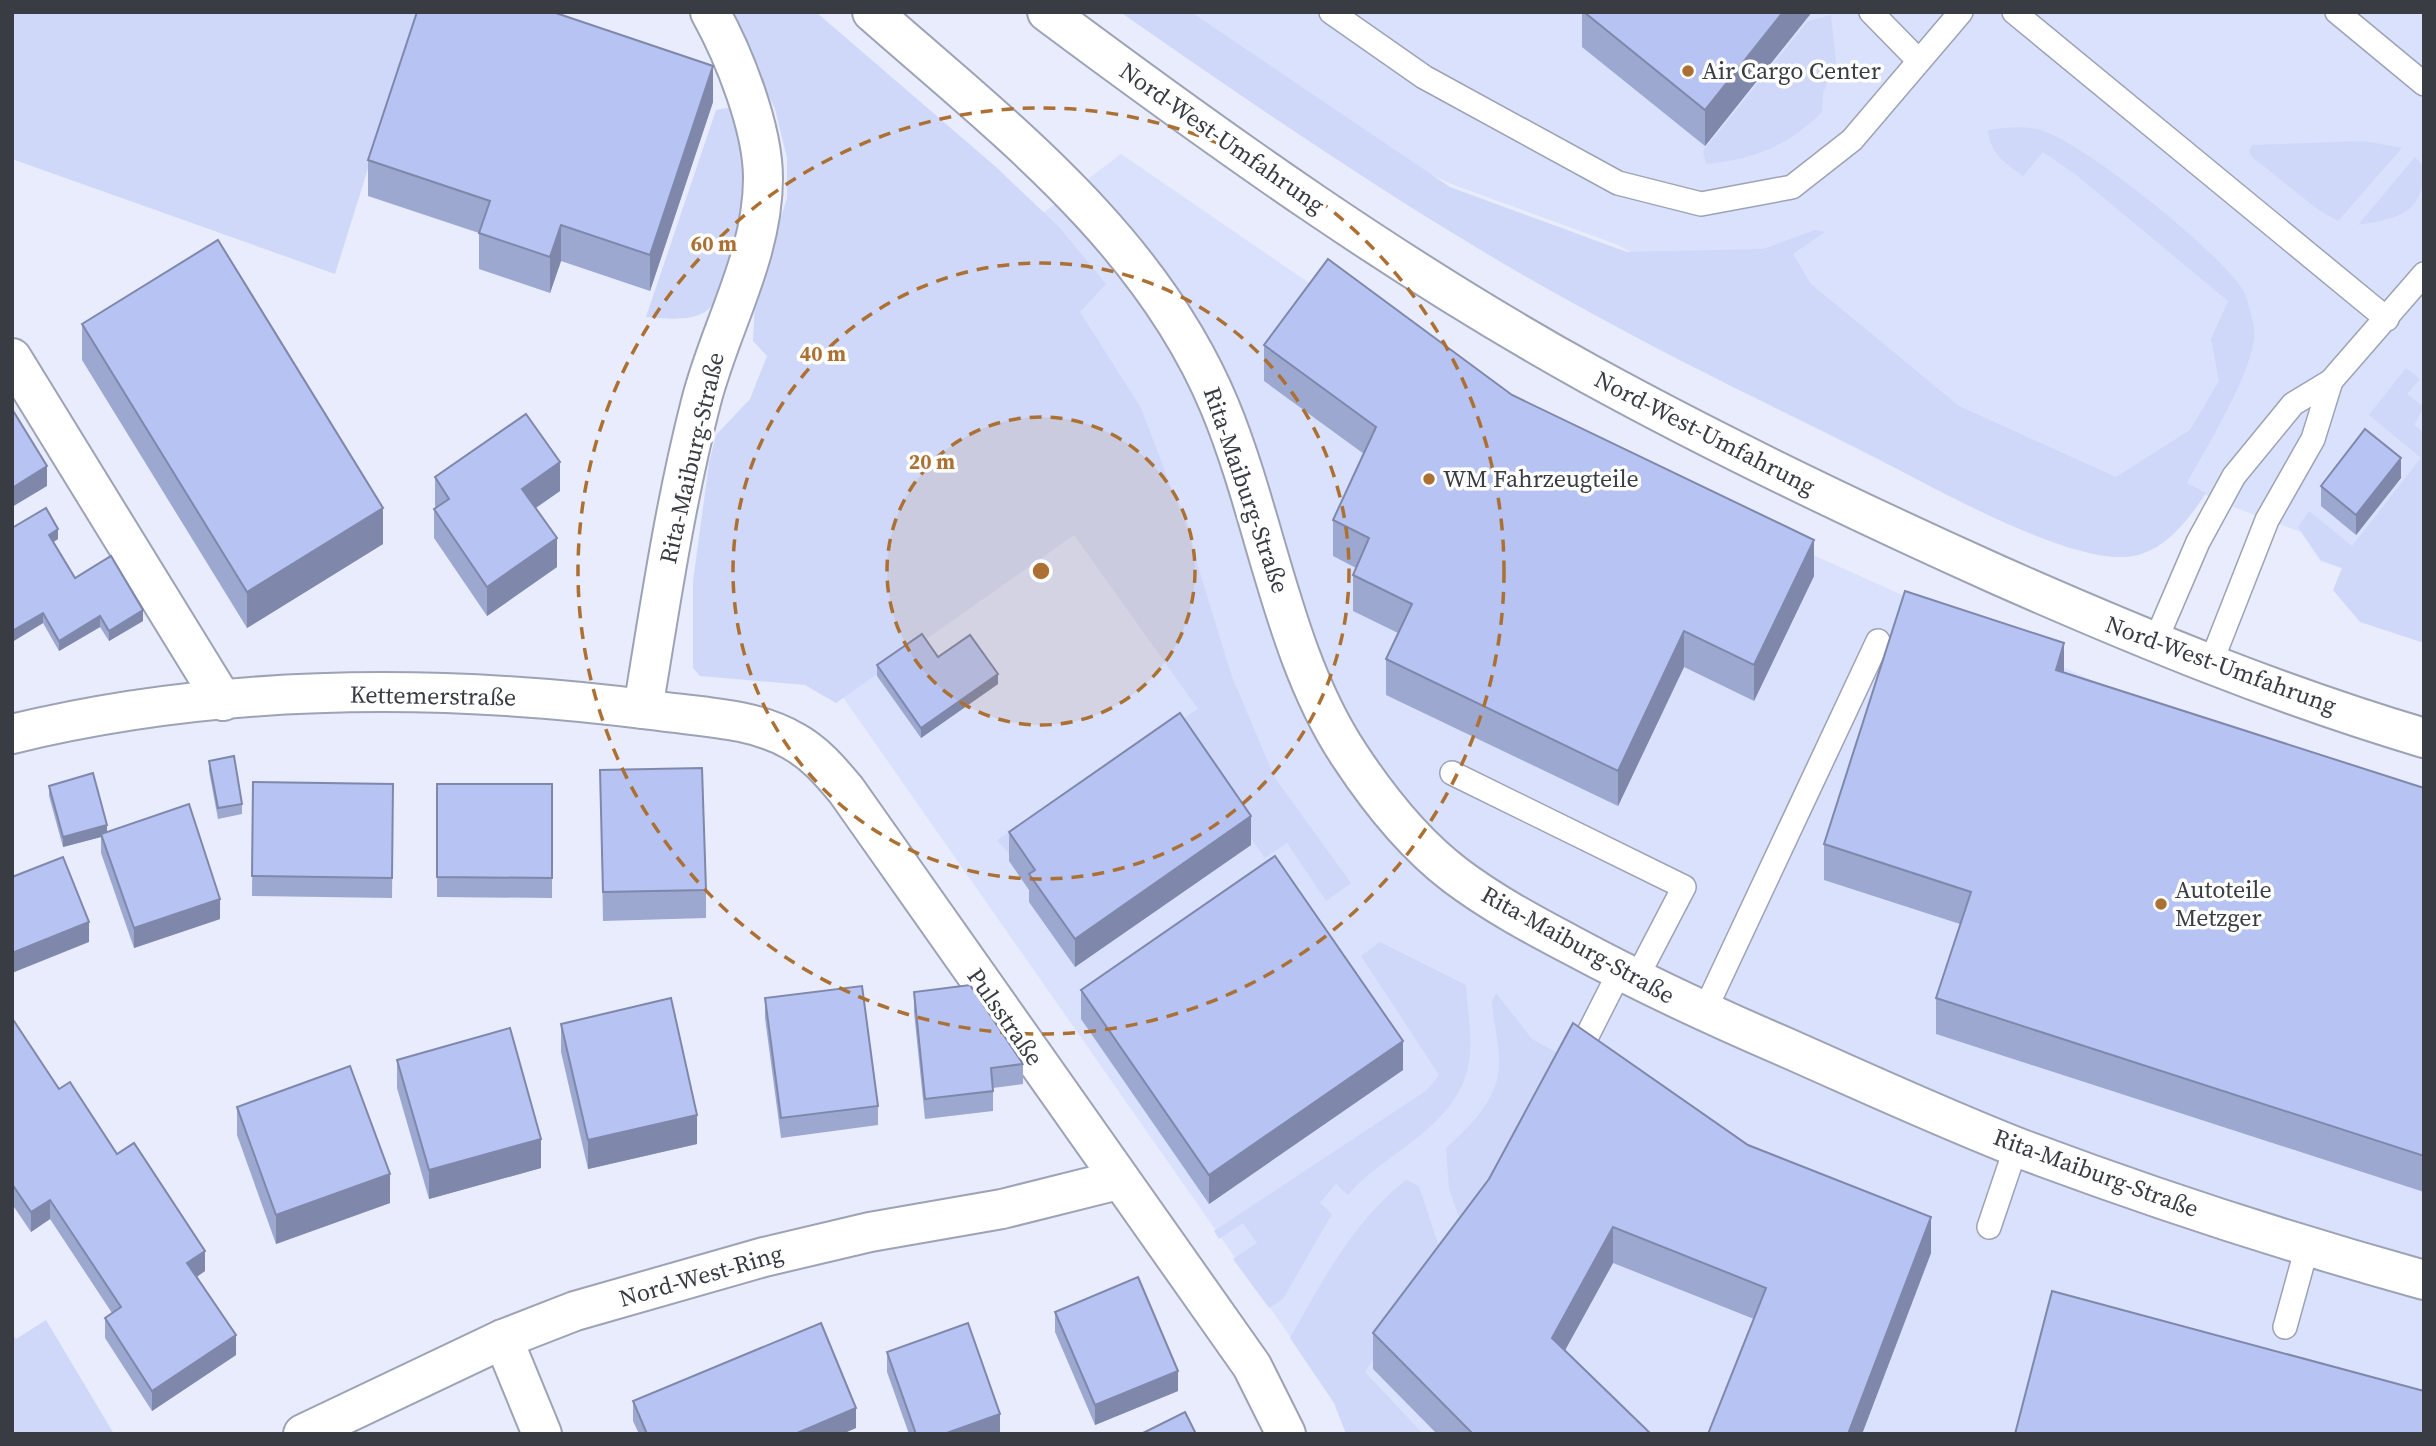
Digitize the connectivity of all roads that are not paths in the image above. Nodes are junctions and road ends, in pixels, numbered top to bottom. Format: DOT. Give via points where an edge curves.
graph roads {
  1 [pos="710,12"];
  2 [pos="872,12"];
  3 [pos="1047,12"];
  4 [pos="1331,12"];
  5 [pos="1871,12"];
  6 [pos="1961,12"];
  7 [pos="2014,12"];
  8 [pos="2337,12"];
  9 [pos="1919,61"];
  10 [pos="2424,84"];
  11 [pos="2424,274"];
  12 [pos="2387,319"];
  13 [pos="12,358"];
  14 [pos="2331,381"];
  15 [pos="1878,640"];
  16 [pos="2155,642"];
  17 [pos="2210,665"];
  18 [pos="223,701"];
  19 [pos="643,709"];
  20 [pos="12,734"];
  21 [pos="2424,738"];
  22 [pos="1452,773"];
  23 [pos="1628,975"];
  24 [pos="1704,1012"];
  25 [pos="1583,1046"];
  26 [pos="2016,1147"];
  27 [pos="1118,1180"];
  28 [pos="1989,1227"];
  29 [pos="2307,1248"];
  30 [pos="2424,1280"];
  31 [pos="2285,1327"];
  32 [pos="503,1339"];
  33 [pos="303,1434"];
  34 [pos="542,1434"];
  35 [pos="1286,1434"];
  1 -- 19 [label="street, Rita-Maiburg-Straße" via="750,104 763,176 756,242 710,367 683,479"];
  2 -- 23 [label="street, Rita-Maiburg-Straße" via="1014,136 1097,216 1172,316 1223,413 1304,661 1346,750 1376,792 1410,834 1454,874 1514,915"];
  3 -- 16 [label="street, Nord-West-Umfahrung" via="1178,110 1319,206 1587,373 1885,524"];
  4 -- 9 [label="lane" via="1424,77 1618,183 1701,204 1792,187 1852,140"];
  5 -- 9 [label="lane"];
  6 -- 9 [label="lane"];
  7 -- 12 [label="lane"];
  8 -- 10 [label="lane"];
  11 -- 12 [label="lane"];
  12 -- 14 [label="lane"];
  13 -- 18 [label="street"];
  14 -- 16 [label="lane" via="2293,404 2234,476 2198,542"];
  14 -- 17 [label="lane" via="2313,439 2267,520"];
  15 -- 24 [label="lane"];
  16 -- 17 [label="street, Nord-West-Umfahrung"];
  17 -- 21 [label="street, Nord-West-Umfahrung"];
  18 -- 19 [label="street, Kettemerstraße" via="418,692 514,695"];
  18 -- 20 [label="street, Kettemerstraße" via="72,720"];
  19 -- 27 [label="street, Pulsstraße" via="754,726 791,739 819,758 846,790"];
  22 -- 23 [label="lane" via="1684,887"];
  23 -- 24 [label="street, Rita-Maiburg-Straße"];
  23 -- 25 [label="lane"];
  24 -- 26 [label="street, Rita-Maiburg-Straße"];
  26 -- 28 [label="lane"];
  26 -- 29 [label="street, Rita-Maiburg-Straße"];
  27 -- 32 [label="street, Nord-West-Ring" via="1002,1209 870,1232 764,1257 575,1311"];
  27 -- 35 [label="street, Pulsstraße" via="1252,1366"];
  29 -- 30 [label="street, Rita-Maiburg-Straße"];
  29 -- 31 [label="lane"];
  32 -- 33 [label="street, Nord-West-Ring"];
  32 -- 34 [label="street"];
}
